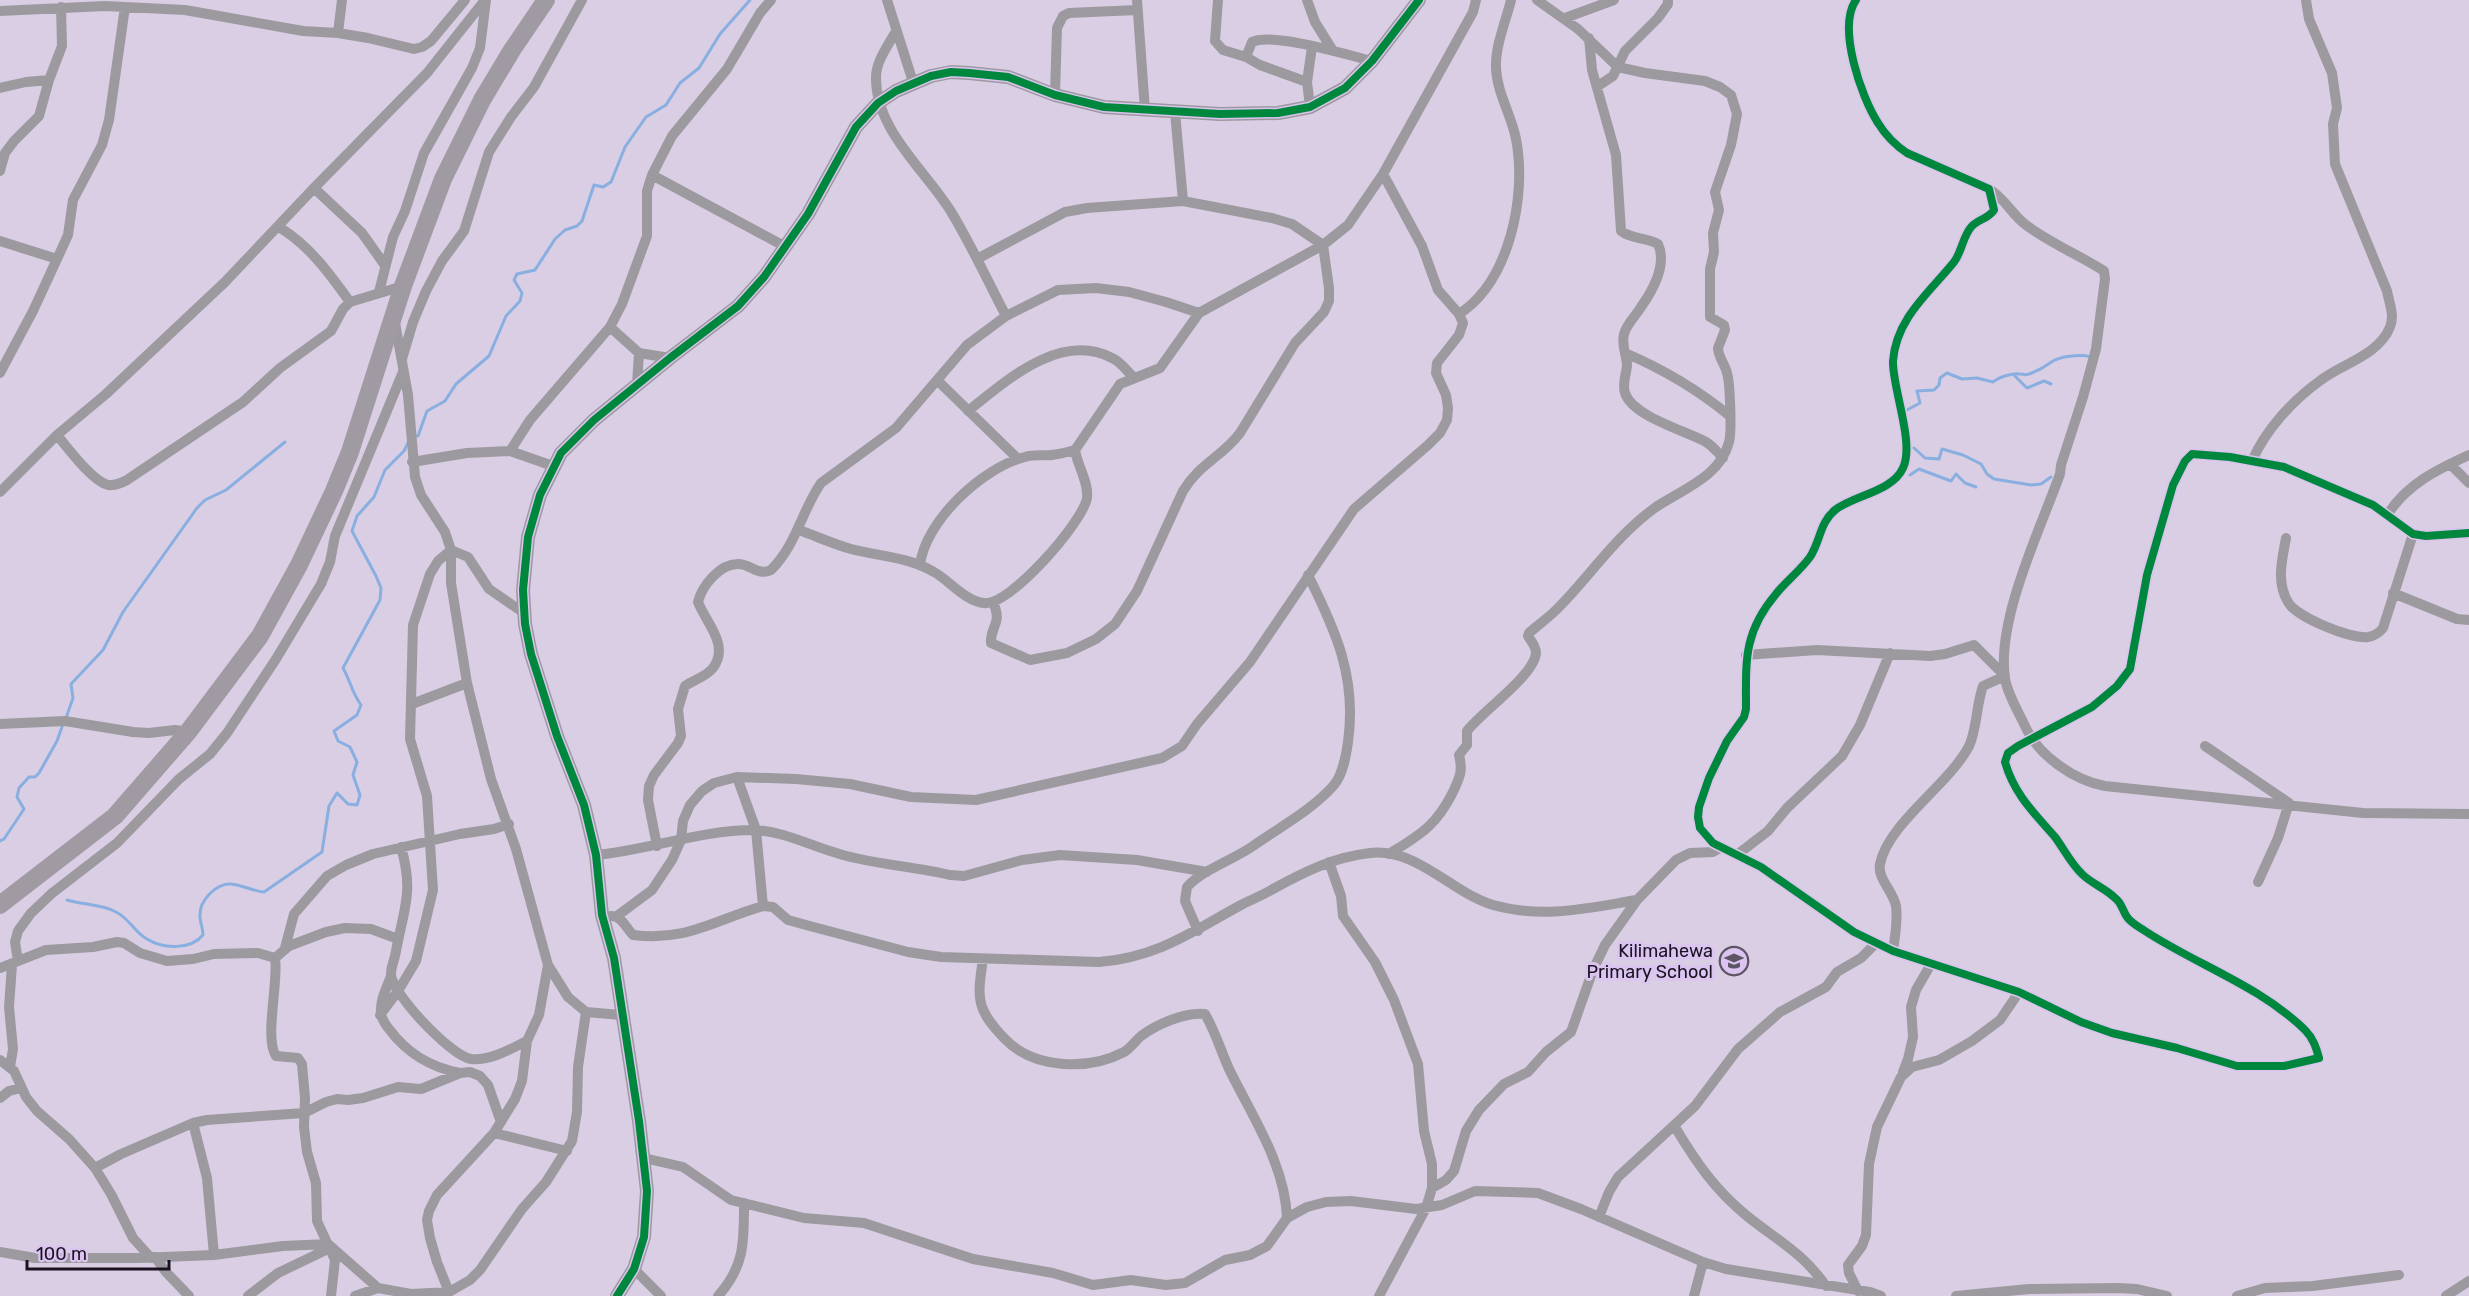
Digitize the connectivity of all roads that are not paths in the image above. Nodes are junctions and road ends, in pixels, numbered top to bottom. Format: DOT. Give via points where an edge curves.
graph roads {
  1 [pos="342,0"];
  2 [pos="465,0"];
  3 [pos="485,0"];
  4 [pos="546,0"];
  5 [pos="582,0"];
  6 [pos="771,0"];
  7 [pos="887,0"];
  8 [pos="1218,0"];
  9 [pos="1307,0"];
  10 [pos="1419,0"];
  11 [pos="1476,0"];
  12 [pos="1510,0"];
  13 [pos="1537,0"];
  14 [pos="1614,0"];
  15 [pos="1856,0"];
  16 [pos="2306,0"];
  17 [pos="1671,1"];
  18 [pos="1137,5"];
  19 [pos="61,7"];
  20 [pos="125,7"];
  21 [pos="0,11"];
  22 [pos="1564,18"];
  23 [pos="897,31"];
  24 [pos="338,33"];
  25 [pos="1589,38"];
  26 [pos="1312,46"];
  27 [pos="1333,51"];
  28 [pos="1246,57"];
  29 [pos="1372,61"];
  30 [pos="1618,67"];
  31 [pos="49,80"];
  32 [pos="913,82"];
  33 [pos="1306,82"];
  34 [pos="1598,86"];
  35 [pos="0,88"];
  36 [pos="1055,95"];
  37 [pos="879,103"];
  38 [pos="1310,107"];
  39 [pos="1145,110"];
  40 [pos="1175,112"];
  41 [pos="0,171"];
  42 [pos="1383,174"];
  43 [pos="652,175"];
  44 [pos="314,188"];
  45 [pos="1989,189"];
  46 [pos="1183,201"];
  47 [pos="279,226"];
  48 [pos="0,241"];
  49 [pos="1323,245"];
  50 [pos="784,246"];
  51 [pos="57,259"];
  52 [pos="977,259"];
  53 [pos="384,264"];
  54 [pos="403,286"];
  55 [pos="379,292"];
  56 [pos="350,302"];
  57 [pos="1199,314"];
  58 [pos="1459,314"];
  59 [pos="1006,315"];
  60 [pos="394,319"];
  61 [pos="610,327"];
  62 [pos="639,353"];
  63 [pos="1625,354"];
  64 [pos="670,357"];
  65 [pos="403,366"];
  66 [pos="0,373"];
  67 [pos="1133,376"];
  68 [pos="937,380"];
  69 [pos="637,384"];
  70 [pos="968,411"];
  71 [pos="1730,416"];
  72 [pos="57,435"];
  73 [pos="1075,450"];
  74 [pos="510,451"];
  75 [pos="2469,455"];
  76 [pos="1723,458"];
  77 [pos="1018,459"];
  78 [pos="2252,461"];
  79 [pos="412,462"];
  80 [pos="2450,464"];
  81 [pos="553,466"];
  82 [pos="2469,483"];
  83 [pos="0,492"];
  84 [pos="2388,514"];
  85 [pos="799,530"];
  86 [pos="2469,533"];
  87 [pos="2413,534"];
  88 [pos="2286,538"];
  89 [pos="451,550"];
  90 [pos="920,564"];
  91 [pos="1308,575"];
  92 [pos="2393,593"];
  93 [pos="993,602"];
  94 [pos="524,613"];
  95 [pos="2469,620"];
  96 [pos="1890,653"];
  97 [pos="1746,655"];
  98 [pos="2005,676"];
  99 [pos="467,683"];
  100 [pos="412,704"];
  101 [pos="0,724"];
  102 [pos="188,732"];
  103 [pos="2031,740"];
  104 [pos="2205,746"];
  105 [pos="737,777"];
  106 [pos="2289,803"];
  107 [pos="2469,814"];
  108 [pos="508,824"];
  109 [pos="756,830"];
  110 [pos="681,840"];
  111 [pos="430,842"];
  112 [pos="657,846"];
  113 [pos="401,847"];
  114 [pos="1722,848"];
  115 [pos="1389,854"];
  116 [pos="1738,854"];
  117 [pos="596,855"];
  118 [pos="1329,862"];
  119 [pos="1207,872"];
  120 [pos="2258,882"];
  121 [pos="1637,900"];
  122 [pos="0,905"];
  123 [pos="763,906"];
  124 [pos="602,915"];
  125 [pos="617,916"];
  126 [pos="1198,931"];
  127 [pos="398,939"];
  128 [pos="1876,943"];
  129 [pos="285,948"];
  130 [pos="1893,951"];
  131 [pos="275,958"];
  132 [pos="983,959"];
  133 [pos="15,963"];
  134 [pos="1930,964"];
  135 [pos="548,965"];
  136 [pos="0,968"];
  137 [pos="391,976"];
  138 [pos="398,991"];
  139 [pos="2019,992"];
  140 [pos="586,1012"];
  141 [pos="380,1015"];
  142 [pos="621,1015"];
  143 [pos="527,1041"];
  144 [pos="0,1060"];
  145 [pos="10,1068"];
  146 [pos="460,1073"];
  147 [pos="1901,1077"];
  148 [pos="21,1088"];
  149 [pos="0,1098"];
  150 [pos="304,1113"];
  151 [pos="501,1122"];
  152 [pos="193,1123"];
  153 [pos="1675,1127"];
  154 [pos="494,1133"];
  155 [pos="567,1151"];
  156 [pos="644,1158"];
  157 [pos="94,1168"];
  158 [pos="1432,1188"];
  159 [pos="744,1203"];
  160 [pos="1426,1208"];
  161 [pos="1599,1217"];
  162 [pos="1287,1218"];
  163 [pos="329,1246"];
  164 [pos="0,1252"];
  165 [pos="214,1255"];
  166 [pos="153,1258"];
  167 [pos="1702,1262"];
  168 [pos="634,1269"];
  169 [pos="2399,1275"];
  170 [pos="2469,1281"];
  171 [pos="1826,1286"];
  172 [pos="378,1288"];
  173 [pos="1858,1291"];
  174 [pos="449,1292"];
  175 [pos="414,1295"];
  176 [pos="189,1296"];
  177 [pos="248,1296"];
  178 [pos="331,1296"];
  179 [pos="355,1296"];
  180 [pos="617,1296"];
  181 [pos="661,1296"];
  182 [pos="718,1296"];
  183 [pos="1379,1296"];
  184 [pos="1694,1296"];
  185 [pos="1881,1296"];
  186 [pos="1956,1296"];
  187 [pos="2167,1296"];
  188 [pos="2237,1296"];
  189 [pos="2446,1296"];
  1 -- 24 [label="street"];
  2 -- 24 [label="street" via="422,47 414,49"];
  3 -- 44 [label="street" via="427,73"];
  3 -- 53 [label="street" via="480,48 424,153"];
  4 -- 54 [label="highway" via="482,100 442,179"];
  5 -- 65 [label="street" via="534,87 489,152 464,231 442,261 413,322"];
  6 -- 43 [label="street" via="727,69 672,136"];
  7 -- 23 [label="street"];
  8 -- 28 [label="street" via="1215,41 1223,50"];
  9 -- 27 [label="street"];
  10 -- 29 [label="street"];
  11 -- 42 [label="street" via="1473,12"];
  12 -- 58 [label="street" via="1496,67 1500,93 1516,137 1518,200 1512,229 1489,286"];
  13 -- 22 [label="street"];
  14 -- 22 [label="street"];
  15 -- 45 [label="street" via="1849,14 1850,42 1862,89 1878,123 1895,145 1907,153"];
  16 -- 78 [label="street" via="2309,19 2332,73 2337,108 2333,124 2335,164 2386,291 2392,324 2377,345 2320,380 2286,411"];
  17 -- 30 [label="street" via="1625,51"];
  18 -- 36 [label="street" via="1063,16 1057,28"];
  18 -- 39 [label="street"];
  19 -- 20 [label="street"];
  19 -- 21 [label="street"];
  19 -- 31 [label="street" via="62,46"];
  20 -- 24 [label="street" via="195,12 303,31"];
  20 -- 51 [label="street" via="106,128 92,168 73,200 68,235"];
  22 -- 25 [label="street"];
  23 -- 32 [label="street"];
  23 -- 37 [label="street" via="876,72"];
  25 -- 30 [label="street"];
  25 -- 34 [label="street"];
  26 -- 27 [label="street"];
  26 -- 28 [label="street" via="1257,39"];
  26 -- 33 [label="street"];
  27 -- 29 [label="street"];
  28 -- 33 [label="street"];
  29 -- 38 [label="street" via="1345,88"];
  30 -- 34 [label="street" via="1613,76"];
  30 -- 71 [label="street" via="1705,81 1726,91 1735,104 1736,126 1715,192 1719,210 1708,293 1710,317 1724,325 1725,330 1718,352 1729,380"];
  31 -- 35 [label="street"];
  31 -- 41 [label="street" via="39,116 5,153"];
  32 -- 36 [label="street" via="951,72 969,73 1008,77"];
  32 -- 37 [label="street"];
  33 -- 38 [label="street"];
  34 -- 63 [label="street" via="1616,154 1621,231 1633,238 1651,240 1662,252 1650,293 1624,333"];
  36 -- 39 [label="street" via="1104,107"];
  37 -- 50 [label="street" via="856,127 808,214"];
  37 -- 52 [label="street" via="886,122 945,203"];
  38 -- 40 [label="street" via="1278,113"];
  39 -- 40 [label="street"];
  40 -- 46 [label="street"];
  42 -- 49 [label="street" via="1348,225"];
  42 -- 58 [label="street" via="1422,246 1438,290"];
  43 -- 50 [label="street"];
  43 -- 61 [label="street" via="647,191 647,236"];
  44 -- 47 [label="street"];
  44 -- 53 [label="street" via="362,233"];
  45 -- 97 [label="street" via="1994,210 1970,228 1956,260 1916,303 1896,349 1894,370 1902,407 1904,465 1890,482 1832,512 1808,560 1761,614"];
  45 -- 98 [label="street" via="2028,227 2104,271 2105,279 2096,349 2083,397 2016,596 2006,637"];
  46 -- 49 [label="street" via="1292,224"];
  46 -- 52 [label="street" via="1065,212"];
  47 -- 56 [label="street" via="312,253"];
  47 -- 72 [label="street" via="225,282"];
  48 -- 51 [label="street"];
  49 -- 57 [label="street"];
  49 -- 93 [label="street" via="1329,288 1324,312 1295,343 1230,446 1192,476 1137,591 1115,624 1084,646 1030,660 991,643 998,619"];
  50 -- 64 [label="street" via="738,306"];
  51 -- 66 [label="street"];
  52 -- 59 [label="street"];
  53 -- 55 [label="street"];
  54 -- 55 [label="street"];
  54 -- 60 [label="highway"];
  55 -- 56 [label="street"];
  56 -- 72 [label="street" via="330,331 243,402 116,485 106,484 91,474"];
  57 -- 59 [label="street" via="1157,299 1096,288 1058,290"];
  57 -- 67 [label="street" via="1160,368"];
  58 -- 91 [label="street" via="1463,323 1459,335 1437,363 1436,373 1448,408 1440,433 1359,504"];
  59 -- 68 [label="street" via="967,345"];
  60 -- 65 [label="street"];
  60 -- 102 [label="highway" via="350,452 299,565 260,636"];
  61 -- 62 [label="street"];
  61 -- 74 [label="street" via="530,420"];
  62 -- 64 [label="street"];
  62 -- 69 [label="street"];
  63 -- 71 [label="street" via="1677,378"];
  63 -- 76 [label="street" via="1623,387 1633,405 1704,441"];
  64 -- 69 [label="street"];
  65 -- 79 [label="street"];
  65 -- 133 [label="street" via="334,536 321,584 258,689 210,754 179,779 117,843 31,913 18,931"];
  67 -- 70 [label="street" via="1114,358 1089,350 1066,351 1015,374"];
  67 -- 73 [label="street" via="1110,396"];
  68 -- 70 [label="street"];
  68 -- 85 [label="street" via="896,428 821,483"];
  69 -- 81 [label="street" via="594,420"];
  70 -- 77 [label="street"];
  71 -- 76 [label="street" via="1729,442"];
  72 -- 83 [label="street"];
  73 -- 77 [label="street"];
  73 -- 93 [label="street" via="1087,499 1074,525 1034,570"];
  74 -- 79 [label="street"];
  74 -- 81 [label="street"];
  75 -- 80 [label="street"];
  76 -- 115 [label="street" via="1704,478 1638,522 1559,608 1529,633 1535,656 1506,694 1467,731 1467,745 1459,755 1462,772 1445,810 1424,831"];
  77 -- 90 [label="street" via="972,486 954,504 926,539"];
  78 -- 84 [label="street" via="2284,467"];
  78 -- 103 [label="street" via="2192,454 2185,461 2173,485 2147,575 2130,669 2092,707"];
  79 -- 89 [label="street" via="421,495 445,532"];
  80 -- 82 [label="street"];
  80 -- 84 [label="street" via="2418,483"];
  81 -- 94 [label="street" via="528,537"];
  84 -- 87 [label="street"];
  85 -- 90 [label="street" via="850,549"];
  85 -- 112 [label="street" via="771,570 759,572 742,564 730,565 716,574 700,595 701,610 717,637 717,658 712,668 685,686 678,709 681,736 649,786"];
  86 -- 87 [label="street"];
  87 -- 92 [label="street"];
  88 -- 92 [label="street" via="2280,585 2289,604 2307,618 2355,636 2378,634 2384,628"];
  89 -- 94 [label="street" via="468,557 489,589"];
  89 -- 99 [label="street" via="451,583"];
  89 -- 100 [label="street" via="430,574 413,625"];
  90 -- 93 [label="street" via="971,599 985,604"];
  91 -- 105 [label="street" via="1250,662 1182,746 1162,758 968,801 911,797 850,784"];
  91 -- 119 [label="street" via="1337,635 1346,667 1350,728 1342,768 1335,784 1309,807 1246,851"];
  92 -- 95 [label="street" via="2457,619"];
  94 -- 117 [label="street" via="531,654 584,805"];
  96 -- 97 [label="street" via="1818,650"];
  96 -- 98 [label="street" via="1930,656 1974,645"];
  96 -- 116 [label="street" via="1860,725 1842,756 1768,831"];
  97 -- 114 [label="street" via="1744,717 1717,761 1699,807 1700,828"];
  98 -- 103 [label="street"];
  98 -- 130 [label="street" via="1983,686 1968,748 1885,849 1880,872 1896,907"];
  99 -- 100 [label="street"];
  99 -- 108 [label="street" via="491,778"];
  100 -- 111 [label="street" via="410,739 427,796"];
  101 -- 102 [label="street" via="65,721 133,732"];
  102 -- 122 [label="highway" via="115,816"];
  103 -- 106 [label="street" via="2055,763 2091,783 2166,794"];
  103 -- 139 [label="street" via="2008,753 2005,762 2009,775 2028,808 2079,872 2113,895 2127,917 2143,930 2266,1000 2305,1030 2319,1058 2284,1066 2237,1066 2112,1033"];
  104 -- 106 [label="street"];
  105 -- 109 [label="street"];
  105 -- 110 [label="street" via="702,791 683,821"];
  106 -- 107 [label="street" via="2363,813"];
  106 -- 120 [label="street"];
  108 -- 111 [label="street"];
  108 -- 135 [label="street"];
  109 -- 110 [label="street"];
  109 -- 119 [label="street" via="850,857 950,875 964,876 1022,860 1060,855 1137,860"];
  109 -- 123 [label="street"];
  110 -- 112 [label="street"];
  110 -- 125 [label="street" via="652,890"];
  111 -- 113 [label="street"];
  111 -- 138 [label="street" via="433,890 425,929 417,961"];
  112 -- 117 [label="street"];
  113 -- 127 [label="street" via="409,883"];
  113 -- 129 [label="street" via="373,854 327,876 294,914"];
  114 -- 116 [label="street"];
  114 -- 121 [label="street" via="1690,853 1676,860"];
  115 -- 118 [label="street" via="1374,852"];
  115 -- 121 [label="street" via="1427,867 1471,896 1518,910 1569,912"];
  116 -- 128 [label="street"];
  117 -- 124 [label="street"];
  118 -- 126 [label="street" via="1239,906"];
  118 -- 158 [label="street" via="1341,896 1343,916 1375,962 1418,1064"];
  119 -- 126 [label="street" via="1184,893"];
  121 -- 158 [label="street" via="1605,945 1571,1032 1528,1072 1504,1084 1479,1110 1466,1131 1454,1171"];
  123 -- 125 [label="street" via="697,931 662,937 633,935"];
  123 -- 132 [label="street" via="772,907 788,920 908,952"];
  124 -- 125 [label="street"];
  124 -- 142 [label="street" via="614,958"];
  126 -- 132 [label="street" via="1122,960"];
  127 -- 129 [label="street" via="371,929 345,928"];
  127 -- 137 [label="street"];
  128 -- 130 [label="street"];
  128 -- 153 [label="street" via="1861,958 1837,972 1827,987 1801,999 1738,1048"];
  129 -- 131 [label="street"];
  130 -- 134 [label="street"];
  131 -- 133 [label="street" via="251,953 166,960 117,942 53,948"];
  131 -- 150 [label="street" via="273,1051 276,1056 301,1060"];
  132 -- 162 [label="street" via="979,986 985,1016 1008,1042 1025,1055 1043,1061 1061,1064 1104,1059 1125,1052 1150,1030 1190,1015 1205,1014 1273,1156"];
  133 -- 136 [label="street"];
  133 -- 145 [label="street" via="9,1006 14,1049"];
  134 -- 139 [label="street"];
  134 -- 147 [label="street" via="1911,1007 1911,1049"];
  135 -- 140 [label="street" via="568,996"];
  135 -- 143 [label="street" via="538,1015"];
  137 -- 138 [label="street"];
  137 -- 141 [label="street"];
  138 -- 141 [label="street"];
  138 -- 143 [label="street" via="458,1055 484,1058"];
  139 -- 147 [label="street" via="2000,1020 1972,1041 1939,1060 1912,1067"];
  140 -- 142 [label="street"];
  140 -- 155 [label="street" via="575,1130"];
  141 -- 146 [label="street" via="395,1037 420,1059"];
  142 -- 156 [label="street"];
  143 -- 151 [label="street" via="522,1080"];
  144 -- 145 [label="street"];
  145 -- 148 [label="street"];
  146 -- 150 [label="street" via="421,1089 398,1088 363,1098 337,1099"];
  146 -- 151 [label="street" via="480,1076 488,1085"];
  147 -- 173 [label="street" via="1877,1127 1867,1194 1866,1235 1848,1264"];
  148 -- 149 [label="street"];
  148 -- 157 [label="street" via="37,1111"];
  150 -- 152 [label="street"];
  150 -- 163 [label="street" via="307,1152 316,1183 317,1221"];
  151 -- 154 [label="street"];
  152 -- 157 [label="street"];
  152 -- 165 [label="street" via="207,1178"];
  153 -- 161 [label="street" via="1618,1177"];
  153 -- 171 [label="street" via="1707,1178 1747,1215 1796,1251"];
  154 -- 155 [label="street"];
  154 -- 174 [label="street" via="437,1195 429,1211 430,1238"];
  155 -- 174 [label="street" via="480,1270"];
  156 -- 159 [label="street" via="683,1167 722,1195"];
  156 -- 168 [label="street" via="644,1237"];
  157 -- 166 [label="street" via="134,1238"];
  158 -- 160 [label="street"];
  159 -- 162 [label="street" via="804,1218 864,1223 973,1259 1053,1273 1093,1285 1131,1280 1166,1285 1185,1283 1225,1260 1250,1255 1267,1246"];
  159 -- 182 [label="street" via="741,1255 736,1272"];
  160 -- 161 [label="street" via="1475,1191 1522,1192 1552,1197"];
  160 -- 162 [label="street" via="1326,1202"];
  160 -- 183 [label="street"];
  161 -- 167 [label="street"];
  163 -- 165 [label="street" via="283,1246"];
  163 -- 172 [label="street"];
  163 -- 177 [label="street" via="278,1273"];
  163 -- 178 [label="street" via="335,1260"];
  164 -- 166 [label="street" via="35,1258"];
  165 -- 166 [label="street"];
  166 -- 176 [label="street"];
  167 -- 171 [label="street"];
  167 -- 184 [label="street"];
  168 -- 180 [label="street"];
  168 -- 181 [label="street"];
  169 -- 188 [label="street" via="2265,1288"];
  170 -- 189 [label="street"];
  171 -- 173 [label="street"];
  172 -- 175 [label="street"];
  172 -- 179 [label="street"];
  173 -- 185 [label="street"];
  174 -- 175 [label="street"];
  186 -- 187 [label="street" via="2029,1288 2137,1289"];
}
